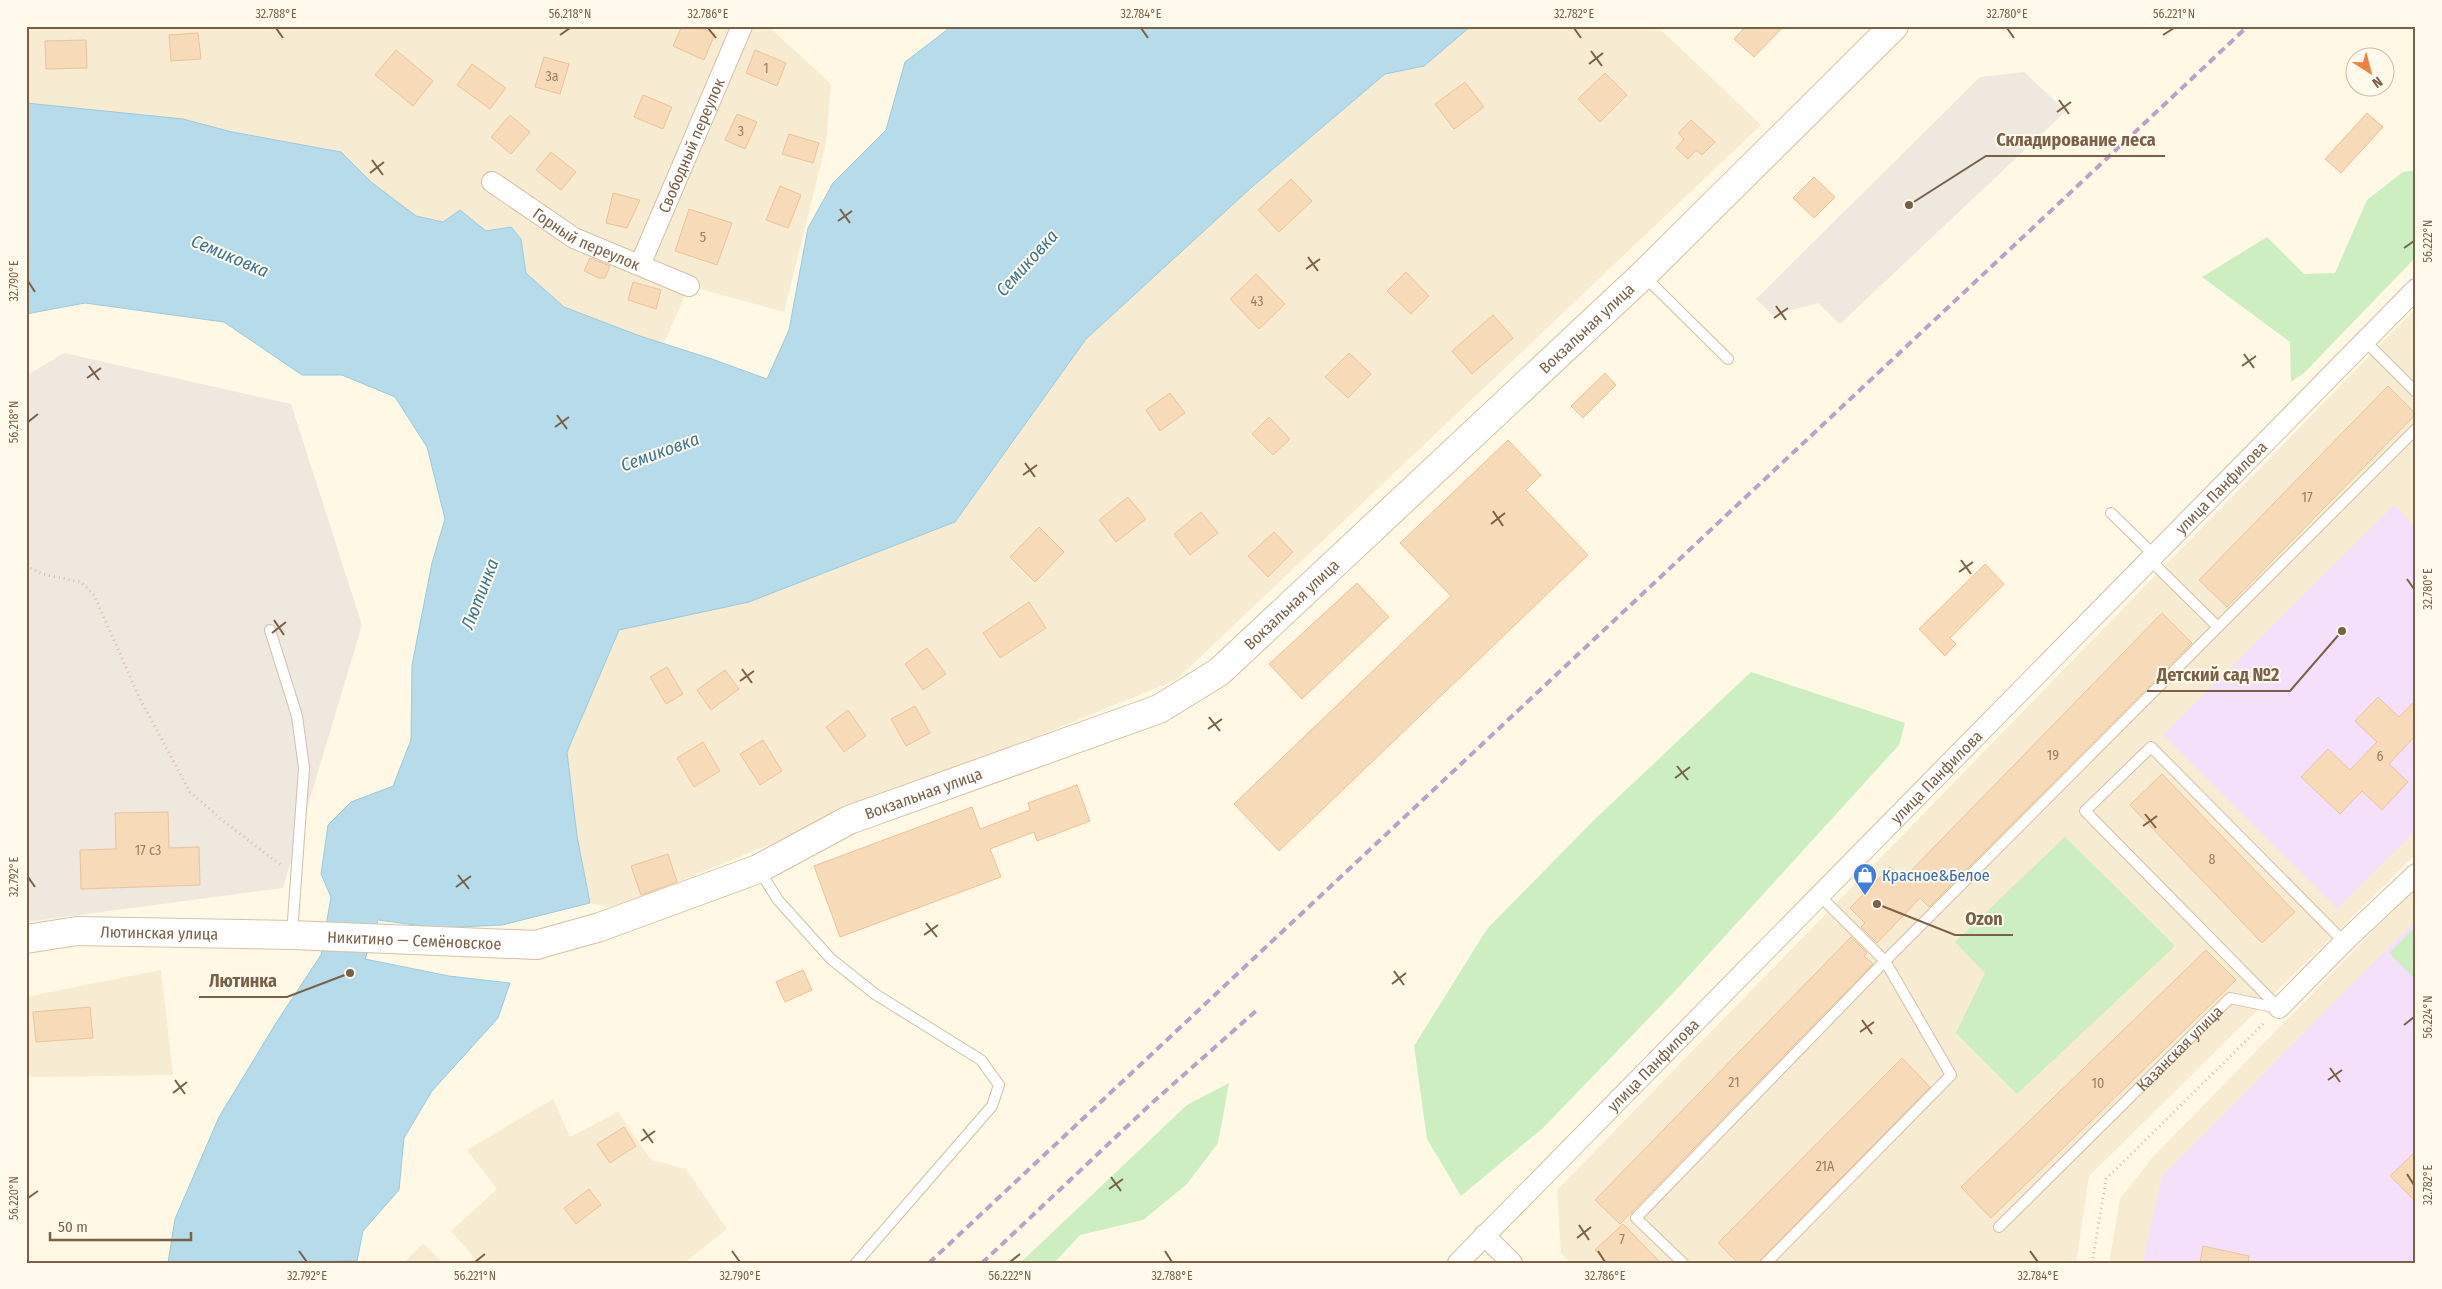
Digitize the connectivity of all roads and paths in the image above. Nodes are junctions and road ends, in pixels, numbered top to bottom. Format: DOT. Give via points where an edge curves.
graph roads {
  1 [pos="742,26"];
  2 [pos="1894,26"];
  3 [pos="492,182"];
  4 [pos="640,265"];
  5 [pos="1643,275"];
  6 [pos="689,286"];
  7 [pos="2416,289"];
  8 [pos="2364,341"];
  9 [pos="1728,359"];
  10 [pos="2416,392"];
  11 [pos="2416,429"];
  12 [pos="2112,513"];
  13 [pos="2151,556"];
  14 [pos="26,566"];
  15 [pos="2218,628"];
  16 [pos="270,630"];
  17 [pos="758,869"];
  18 [pos="2416,874"];
  19 [pos="294,876"];
  20 [pos="1820,896"];
  21 [pos="292,935"];
  22 [pos="26,938"];
  23 [pos="2344,942"];
  24 [pos="536,945"];
  25 [pos="1885,961"];
  26 [pos="2279,1008"];
  27 [pos="1999,1227"];
  28 [pos="1484,1235"];
  29 [pos="856,1263"];
  30 [pos="1458,1263"];
  31 [pos="1512,1263"];
  32 [pos="1683,1263"];
  33 [pos="1766,1263"];
  34 [pos="2092,1263"];
  1 -- 4 [label="street, Свободный переулок"];
  2 -- 5 [label="main road, Вокзальная улица"];
  3 -- 4 [label="street, Горный переулок" via="574,238"];
  4 -- 6 [label="street, Горный переулок"];
  5 -- 9 [label="lane"];
  5 -- 17 [label="main road, Вокзальная улица" via="1218,672 1159,709 849,820"];
  7 -- 8 [label="street, улица Панфилова"];
  8 -- 10 [label="lane"];
  8 -- 13 [label="street, улица Панфилова"];
  11 -- 15 [label="lane"];
  12 -- 13 [label="lane"];
  13 -- 15 [label="lane"];
  13 -- 20 [label="street, улица Панфилова"];
  14 -- 19 [label="path" via="42,574 81,582 94,595 139,697 190,792"];
  15 -- 25 [label="lane"];
  16 -- 19 [label="lane" via="297,716 304,768"];
  17 -- 24 [label="main road, Вокзальная улица" via="600,927"];
  17 -- 29 [label="lane" via="778,900 831,958 875,994 981,1060 999,1085 992,1106"];
  18 -- 23 [label="street"];
  19 -- 21 [label="lane"];
  20 -- 25 [label="lane"];
  20 -- 28 [label="street, улица Панфилова"];
  21 -- 22 [label="main road, Лютинская улица" via="77,931"];
  21 -- 24 [label="main road, Никитино — Семёновское"];
  23 -- 26 [label="street"];
  23 -- 26 [label="lane" via="2151,747 2085,811"];
  25 -- 32 [label="lane" via="1636,1218"];
  25 -- 33 [label="lane" via="1951,1075"];
  26 -- 27 [label="lane, Казанская улица" via="2230,998"];
  26 -- 34 [label="path" via="2106,1179"];
  28 -- 30 [label="street, улица Панфилова"];
  28 -- 31 [label="street"];
}
